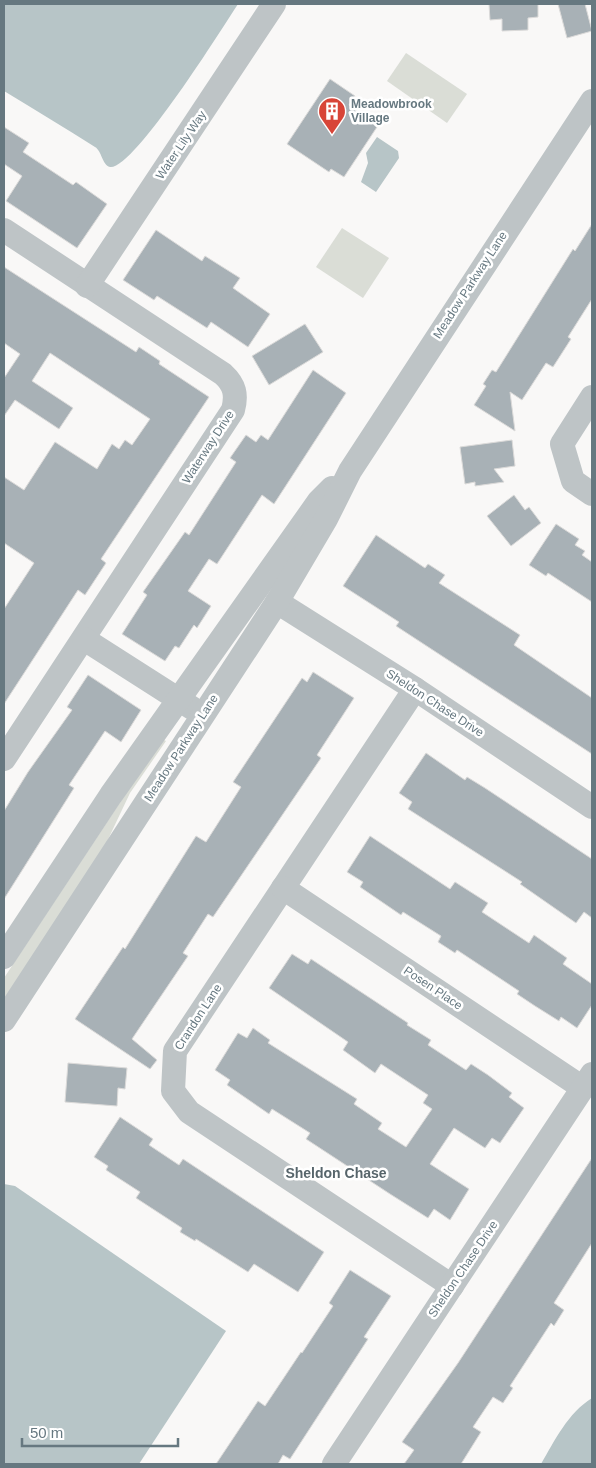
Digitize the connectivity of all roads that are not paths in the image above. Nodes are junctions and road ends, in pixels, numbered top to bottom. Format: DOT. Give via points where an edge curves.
graph roads {
  1 [pos="274,4"];
  2 [pos="592,101"];
  3 [pos="4,230"];
  4 [pos="87,286"];
  5 [pos="592,396"];
  6 [pos="350,471"];
  7 [pos="592,494"];
  8 [pos="277,602"];
  9 [pos="84,638"];
  10 [pos="415,690"];
  11 [pos="179,699"];
  12 [pos="203,715"];
  13 [pos="4,759"];
  14 [pos="592,807"];
  15 [pos="283,888"];
  16 [pos="4,957"];
  17 [pos="4,1020"];
  18 [pos="588,1081"];
  19 [pos="452,1286"];
  20 [pos="334,1464"];
  1 -- 4 [label="street, Water Lily Way"];
  2 -- 6 [label="street, Meadow Parkway Lane"];
  3 -- 4 [label="street, Waterway Drive"];
  4 -- 9 [label="street, Waterway Drive" via="224,374 236,393 233,410"];
  5 -- 7 [label="street" via="562,444 573,480"];
  6 -- 8 [label="street, Meadow Parkway Lane"];
  6 -- 11 [label="street, Meadow Parkway Lane" via="319,501"];
  8 -- 10 [label="street, Sheldon Chase Drive"];
  8 -- 12 [label="street, Meadow Parkway Lane"];
  9 -- 11 [label="street"];
  9 -- 13 [label="street, Waterway Drive"];
  10 -- 14 [label="street, Sheldon Chase Drive"];
  10 -- 15 [label="street, Crandon Lane"];
  11 -- 12 [label="street"];
  11 -- 16 [label="street, Meadow Parkway Lane" via="111,794"];
  12 -- 17 [label="street, Meadow Parkway Lane"];
  15 -- 18 [label="street, Posen Place"];
  15 -- 19 [label="street, Crandon Lane" via="175,1051 173,1091 189,1112"];
  18 -- 19 [label="street, Sheldon Chase Drive"];
  19 -- 20 [label="street, Sheldon Chase Drive"];
}
